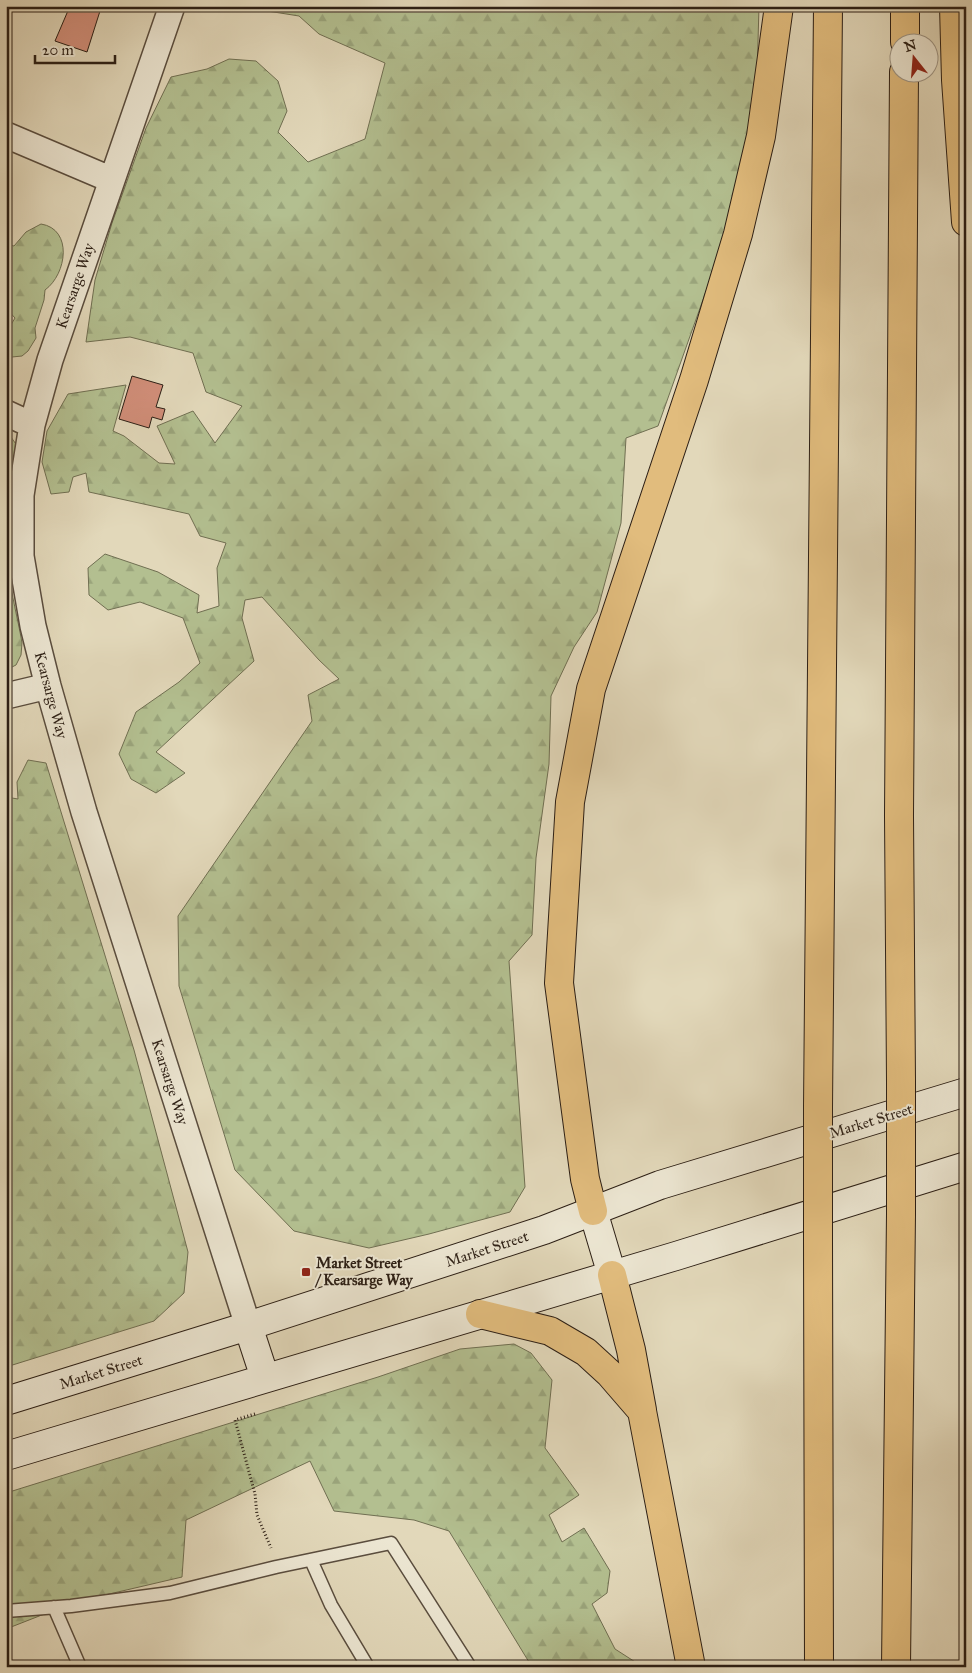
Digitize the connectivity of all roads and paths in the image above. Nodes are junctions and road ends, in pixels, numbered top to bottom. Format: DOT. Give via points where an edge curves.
graph roads {
  1 [pos="172,6"];
  2 [pos="779,6"];
  3 [pos="828,6"];
  4 [pos="905,6"];
  5 [pos="954,6"];
  6 [pos="904,32"];
  7 [pos="904,82"];
  8 [pos="6,135"];
  9 [pos="112,180"];
  10 [pos="966,222"];
  11 [pos="6,412"];
  12 [pos="32,426"];
  13 [pos="48,686"];
  14 [pos="6,696"];
  15 [pos="966,1092"];
  16 [pos="966,1166"];
  17 [pos="593,1211"];
  18 [pos="612,1275"];
  19 [pos="480,1314"];
  20 [pos="248,1326"];
  21 [pos="265,1378"];
  22 [pos="6,1401"];
  23 [pos="642,1411"];
  24 [pos="255,1414"];
  25 [pos="6,1456"];
  26 [pos="311,1560"];
  27 [pos="276,1567"];
  28 [pos="54,1608"];
  29 [pos="6,1611"];
  30 [pos="80,1667"];
  31 [pos="368,1667"];
  32 [pos="470,1667"];
  33 [pos="691,1667"];
  34 [pos="819,1667"];
  35 [pos="896,1667"];
  1 -- 9 [label="street, Kearsarge Way"];
  2 -- 17 [label="highway" via="762,136 738,234 694,380 591,689 570,802 559,983 584,1179"];
  3 -- 34 [label="highway, bridge" via="819,917"];
  4 -- 6 [label="highway"];
  5 -- 10 [label="highway"];
  7 -- 35 [label="highway, bridge" via="899,806 901,1214"];
  8 -- 9 [label="street"];
  9 -- 12 [label="street, Kearsarge Way" via="50,360"];
  11 -- 12 [label="street"];
  12 -- 13 [label="street, Kearsarge Way" via="21,495 21,556"];
  13 -- 14 [label="street"];
  13 -- 20 [label="street, Kearsarge Way" via="84,812"];
  15 -- 17 [label="main road, Market Street" via="660,1185"];
  16 -- 18 [label="main road"];
  17 -- 18 [label="main road"];
  17 -- 20 [label="main road, Market Street" via="544,1230"];
  18 -- 19 [label="main road"];
  18 -- 23 [label="highway"];
  19 -- 21 [label="main road"];
  19 -- 23 [label="highway" via="550,1331 586,1352"];
  20 -- 21 [label="main road, Kearsarge Way"];
  20 -- 22 [label="main road, Market Street"];
  21 -- 25 [label="main road"];
  23 -- 33 [label="highway"];
  24 -- 27 [label="path" via="235,1420 246,1455 257,1515"];
  26 -- 27 [label="lane"];
  26 -- 31 [label="lane" via="331,1605"];
  26 -- 32 [label="lane" via="391,1543"];
  27 -- 28 [label="lane" via="170,1593"];
  28 -- 29 [label="lane"];
  28 -- 30 [label="lane"];
}
